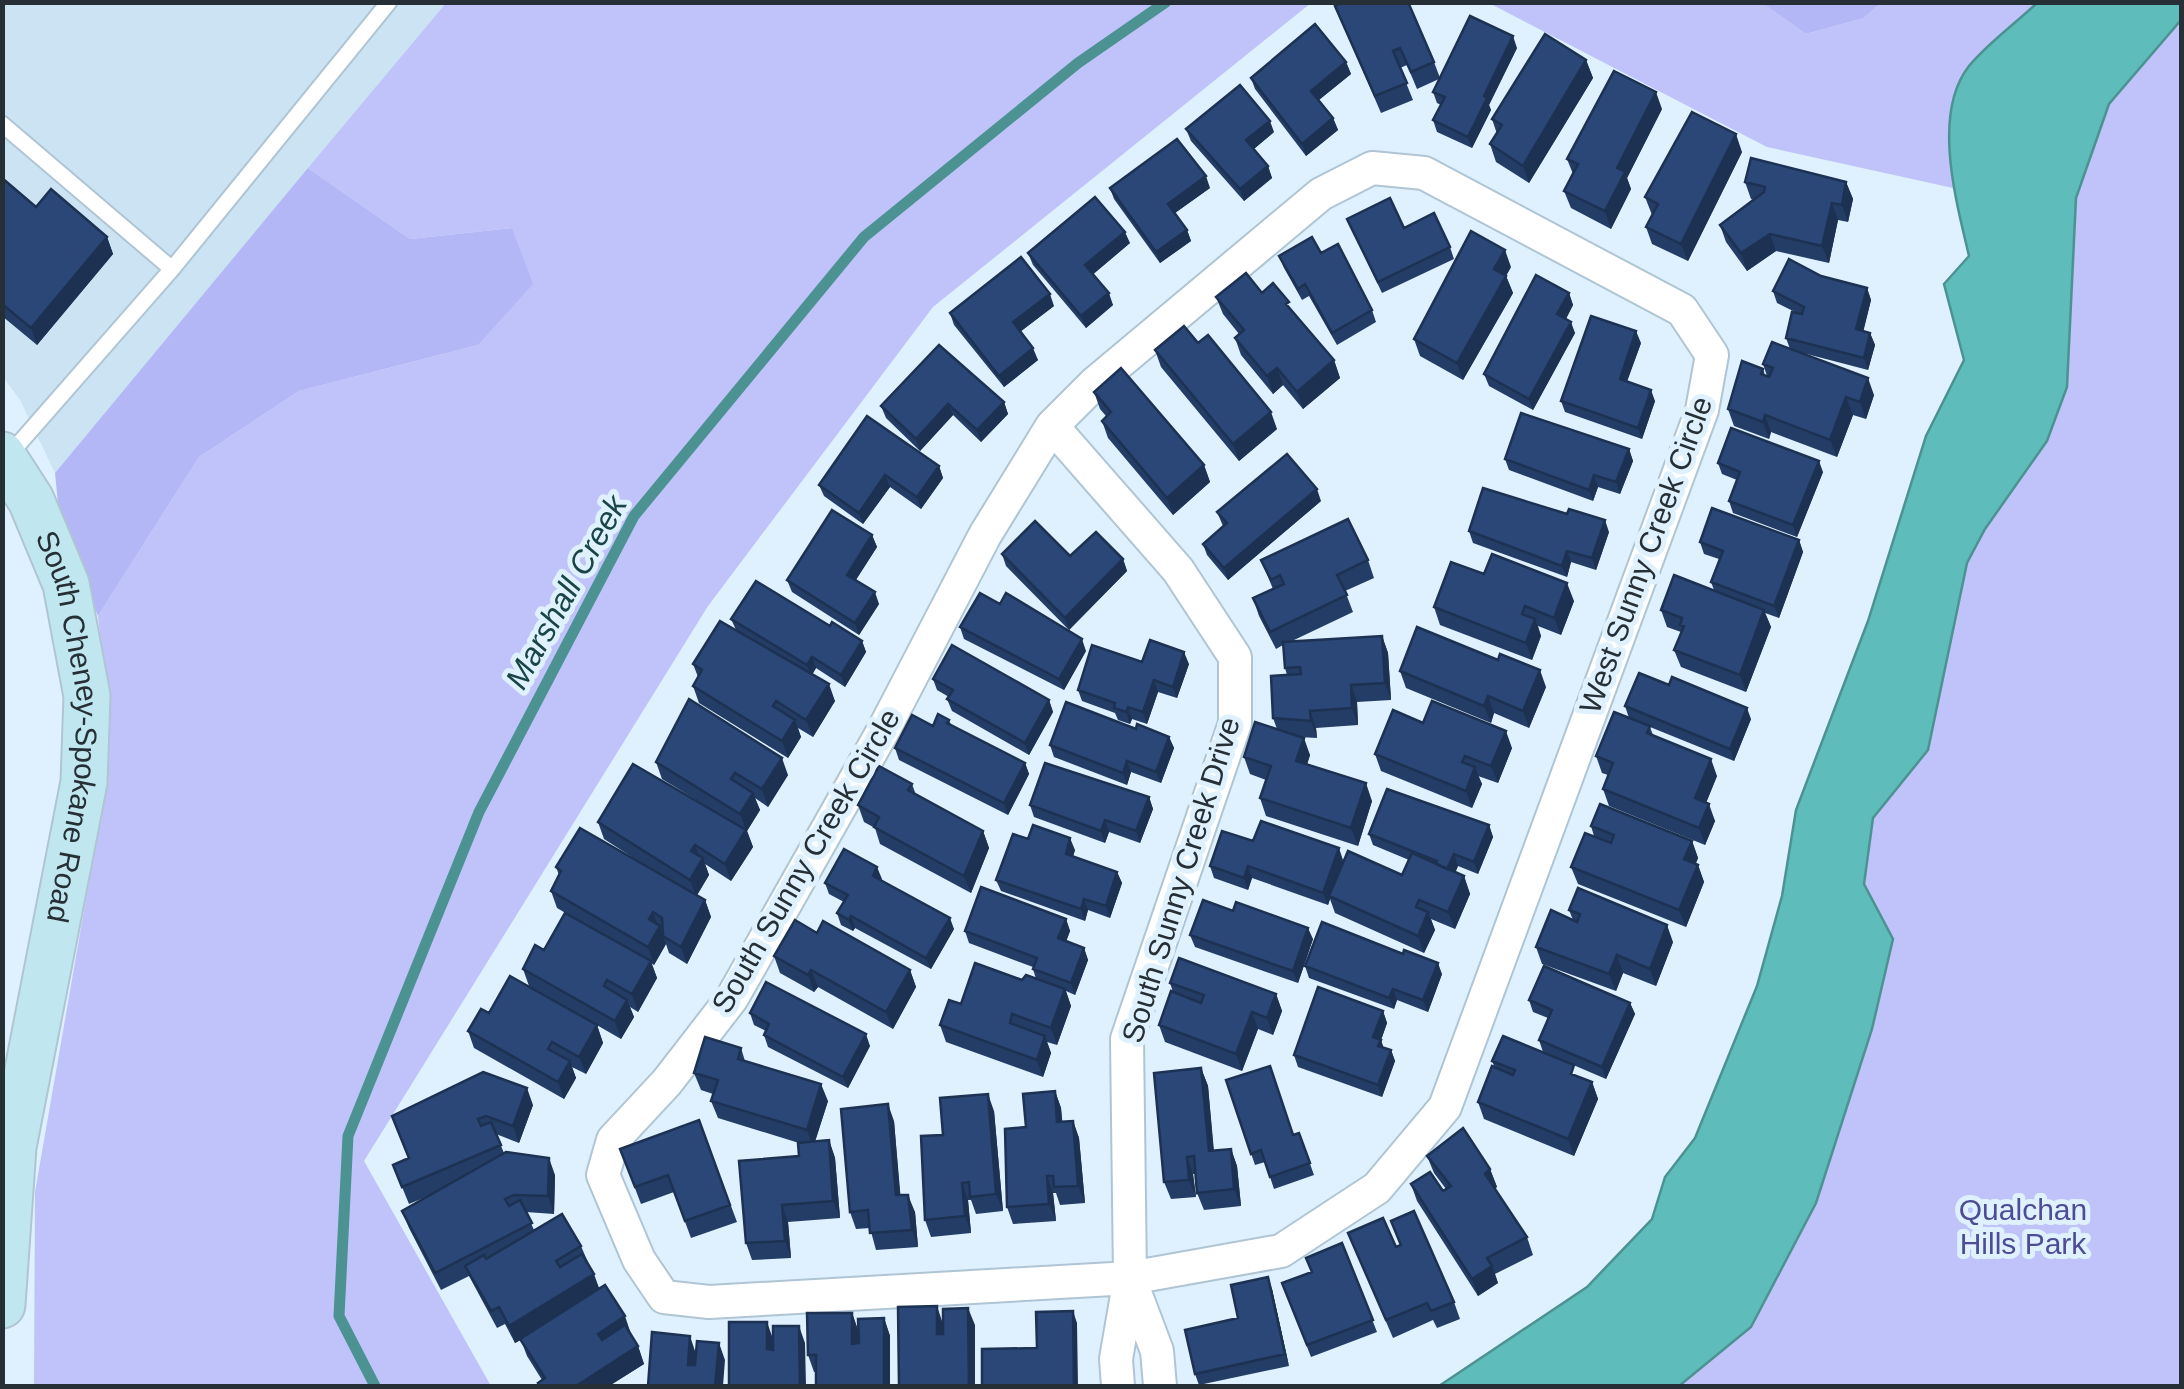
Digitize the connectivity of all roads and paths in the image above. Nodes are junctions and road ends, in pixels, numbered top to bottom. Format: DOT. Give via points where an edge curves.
graph roads {
  1 [pos="389,2"];
  2 [pos="2,124"];
  3 [pos="172,269"];
  4 [pos="1052,426"];
  5 [pos="4,457"];
  6 [pos="1130,1278"];
  7 [pos="2,1305"];
  8 [pos="1118,1386"];
  9 [pos="1160,1386"];
  1 -- 3 [label="lane"];
  2 -- 3 [label="lane"];
  3 -- 5 [label="lane"];
  4 -- 6 [label="street, South Sunny Creek Drive" via="1178,570 1235,658 1235,723 1128,1039"];
  4 -- 6 [label="street, South Sunny Creek Circle" via="732,998 613,1140 604,1176 639,1260 664,1297 709,1302"];
  4 -- 6 [label="street, West Sunny Creek Circle" via="1321,194 1372,168 1424,174 1682,310 1712,356 1702,410 1445,1106 1377,1188 1280,1251"];
  5 -- 7 [label="main road, South Cheney-Spokane Road" via="31,500 66,584 87,696 84,782 14,1148"];
  6 -- 8 [label="street, South Sunny Creek Drive"];
  6 -- 9 [label="street, South Sunny Creek Drive" via="1157,1351"];
}
